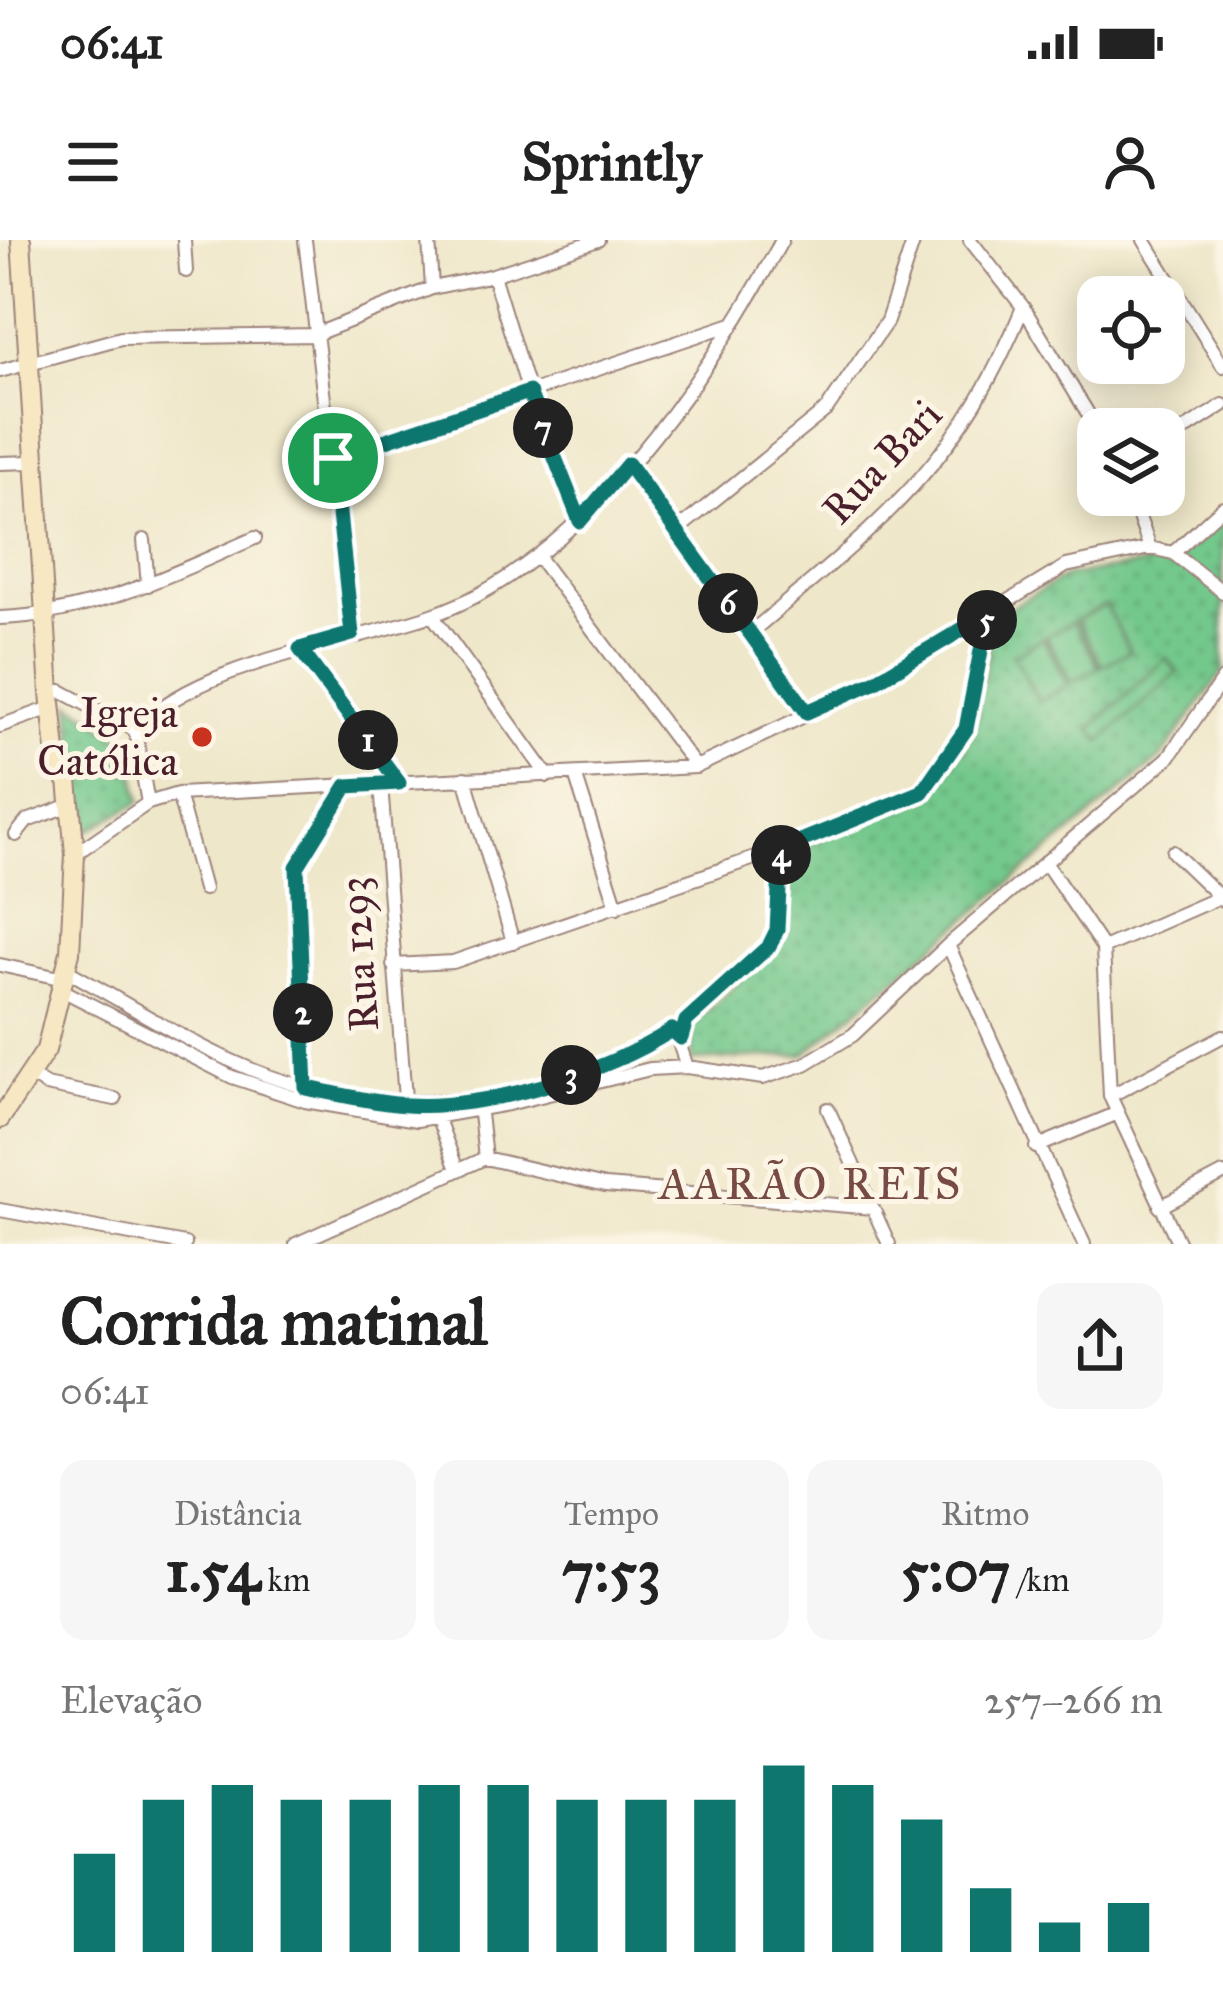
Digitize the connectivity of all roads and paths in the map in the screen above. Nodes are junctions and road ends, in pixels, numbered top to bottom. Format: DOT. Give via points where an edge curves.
graph roads {
  1 [pos="21,240"];
  2 [pos="184,240"];
  3 [pos="304,240"];
  4 [pos="429,240"];
  5 [pos="542,240"];
  6 [pos="598,240"];
  7 [pos="914,240"];
  8 [pos="970,240"];
  9 [pos="1144,240"];
  10 [pos="781,241"];
  11 [pos="1155,247"];
  12 [pos="544,257"];
  13 [pos="186,271"];
  14 [pos="493,275"];
  15 [pos="433,288"];
  16 [pos="1023,307"];
  17 [pos="733,324"];
  18 [pos="314,335"];
  19 [pos="30,363"];
  20 [pos="1223,366"];
  21 [pos="0,371"];
  22 [pos="529,392"];
  23 [pos="1223,405"];
  24 [pos="1085,408"];
  25 [pos="1185,429"];
  26 [pos="333,458"];
  27 [pos="32,462"];
  28 [pos="0,463"];
  29 [pos="628,464"];
  30 [pos="1223,507"];
  31 [pos="1139,516"];
  32 [pos="580,521"];
  33 [pos="676,531"];
  34 [pos="255,538"];
  35 [pos="144,540"];
  36 [pos="1150,548"];
  37 [pos="1173,554"];
  38 [pos="538,557"];
  39 [pos="148,585"];
  40 [pos="1223,592"];
  41 [pos="988,614"];
  42 [pos="432,615"];
  43 [pos="46,616"];
  44 [pos="0,618"];
  45 [pos="750,633"];
  46 [pos="352,634"];
  47 [pos="300,649"];
  48 [pos="1223,679"];
  49 [pos="54,697"];
  50 [pos="807,712"];
  51 [pos="0,726"];
  52 [pos="135,730"];
  53 [pos="696,766"];
  54 [pos="574,774"];
  55 [pos="548,776"];
  56 [pos="465,778"];
  57 [pos="399,783"];
  58 [pos="381,784"];
  59 [pos="347,786"];
  60 [pos="178,794"];
  61 [pos="148,803"];
  62 [pos="68,806"];
  63 [pos="16,835"];
  64 [pos="781,849"];
  65 [pos="1173,852"];
  66 [pos="75,854"];
  67 [pos="1045,862"];
  68 [pos="204,889"];
  69 [pos="1221,898"];
  70 [pos="617,907"];
  71 [pos="513,942"];
  72 [pos="948,945"];
  73 [pos="1103,948"];
  74 [pos="0,965"];
  75 [pos="393,965"];
  76 [pos="64,980"];
  77 [pos="676,1034"];
  78 [pos="1223,1036"];
  79 [pos="687,1067"];
  80 [pos="32,1076"];
  81 [pos="306,1095"];
  82 [pos="1110,1096"];
  83 [pos="116,1100"];
  84 [pos="478,1104"];
  85 [pos="828,1109"];
  86 [pos="406,1112"];
  87 [pos="1118,1113"];
  88 [pos="0,1119"];
  89 [pos="438,1119"];
  90 [pos="1036,1148"];
  91 [pos="485,1158"];
  92 [pos="456,1167"];
  93 [pos="1223,1174"];
  94 [pos="1160,1207"];
  95 [pos="873,1208"];
  96 [pos="0,1210"];
  97 [pos="185,1244"];
  98 [pos="296,1244"];
  99 [pos="889,1244"];
  100 [pos="1084,1244"];
  101 [pos="1179,1244"];
  1 -- 19 [label="street"];
  2 -- 13 [label="street"];
  3 -- 18 [label="street"];
  4 -- 15 [label="street"];
  5 -- 12 [label="street"];
  6 -- 12 [label="street"];
  7 -- 33 [label="street" via="887,321 827,409"];
  8 -- 16 [label="street"];
  9 -- 11 [label="street"];
  10 -- 17 [label="street"];
  11 -- 20 [label="street"];
  12 -- 14 [label="street"];
  14 -- 15 [label="street"];
  14 -- 22 [label="street"];
  15 -- 18 [label="street"];
  16 -- 24 [label="street"];
  16 -- 45 [label="street, Rua Bari" via="994,378 931,470"];
  17 -- 22 [label="street"];
  17 -- 29 [label="street"];
  18 -- 19 [label="street" via="121,338"];
  18 -- 26 [label="street"];
  19 -- 21 [label="street"];
  19 -- 27 [label="street"];
  22 -- 26 [label="street"];
  22 -- 32 [label="street"];
  23 -- 25 [label="street"];
  26 -- 46 [label="street"];
  27 -- 28 [label="street"];
  27 -- 43 [label="street"];
  29 -- 32 [label="street"];
  29 -- 33 [label="street"];
  30 -- 37 [label="street"];
  31 -- 36 [label="street"];
  32 -- 38 [label="street"];
  33 -- 45 [label="street"];
  34 -- 39 [label="street"];
  35 -- 39 [label="street"];
  36 -- 37 [label="street"];
  36 -- 41 [label="street" via="1066,566"];
  37 -- 40 [label="street"];
  38 -- 42 [label="street"];
  38 -- 53 [label="street"];
  39 -- 43 [label="street"];
  41 -- 50 [label="street"];
  41 -- 64 [label="street" via="966,729 922,792"];
  42 -- 46 [label="street"];
  42 -- 55 [label="street"];
  43 -- 44 [label="street"];
  43 -- 49 [label="street"];
  45 -- 50 [label="street"];
  46 -- 47 [label="street"];
  47 -- 52 [label="street" via="172,700"];
  47 -- 57 [label="street"];
  48 -- 67 [label="street" via="1168,758"];
  49 -- 51 [label="street"];
  49 -- 52 [label="street"];
  49 -- 62 [label="street"];
  50 -- 53 [label="street"];
  52 -- 61 [label="street"];
  53 -- 54 [label="street"];
  54 -- 55 [label="street"];
  54 -- 70 [label="street"];
  55 -- 56 [label="street"];
  56 -- 57 [label="street"];
  56 -- 71 [label="street"];
  57 -- 58 [label="street"];
  58 -- 59 [label="street"];
  58 -- 75 [label="street, Rua 1293"];
  59 -- 60 [label="street"];
  59 -- 81 [label="street" via="297,867"];
  60 -- 61 [label="street"];
  60 -- 68 [label="street"];
  61 -- 66 [label="street"];
  62 -- 63 [label="street" via="27,821"];
  62 -- 66 [label="street"];
  64 -- 70 [label="street"];
  64 -- 77 [label="street" via="769,946"];
  65 -- 69 [label="street"];
  66 -- 76 [label="street"];
  67 -- 72 [label="street"];
  67 -- 73 [label="street"];
  69 -- 73 [label="street"];
  70 -- 71 [label="street"];
  71 -- 75 [label="street" via="453,962"];
  72 -- 79 [label="street" via="853,1035 805,1064 764,1078"];
  72 -- 90 [label="street"];
  73 -- 82 [label="street"];
  74 -- 76 [label="street"];
  75 -- 86 [label="street, Rua 1293"];
  76 -- 80 [label="street"];
  76 -- 81 [label="street" via="232,1078"];
  77 -- 79 [label="street"];
  77 -- 84 [label="street" via="610,1064"];
  78 -- 82 [label="street"];
  79 -- 84 [label="street"];
  80 -- 83 [label="street"];
  80 -- 88 [label="street"];
  81 -- 86 [label="street"];
  82 -- 87 [label="street"];
  84 -- 86 [label="street"];
  84 -- 89 [label="street"];
  84 -- 91 [label="street"];
  85 -- 95 [label="street"];
  86 -- 89 [label="street"];
  87 -- 90 [label="street"];
  87 -- 94 [label="street"];
  89 -- 92 [label="street"];
  90 -- 100 [label="street"];
  91 -- 92 [label="street"];
  91 -- 95 [label="street" via="605,1186"];
  92 -- 98 [label="street"];
  93 -- 94 [label="street"];
  94 -- 101 [label="street"];
  95 -- 99 [label="street"];
  96 -- 97 [label="street"];
}
